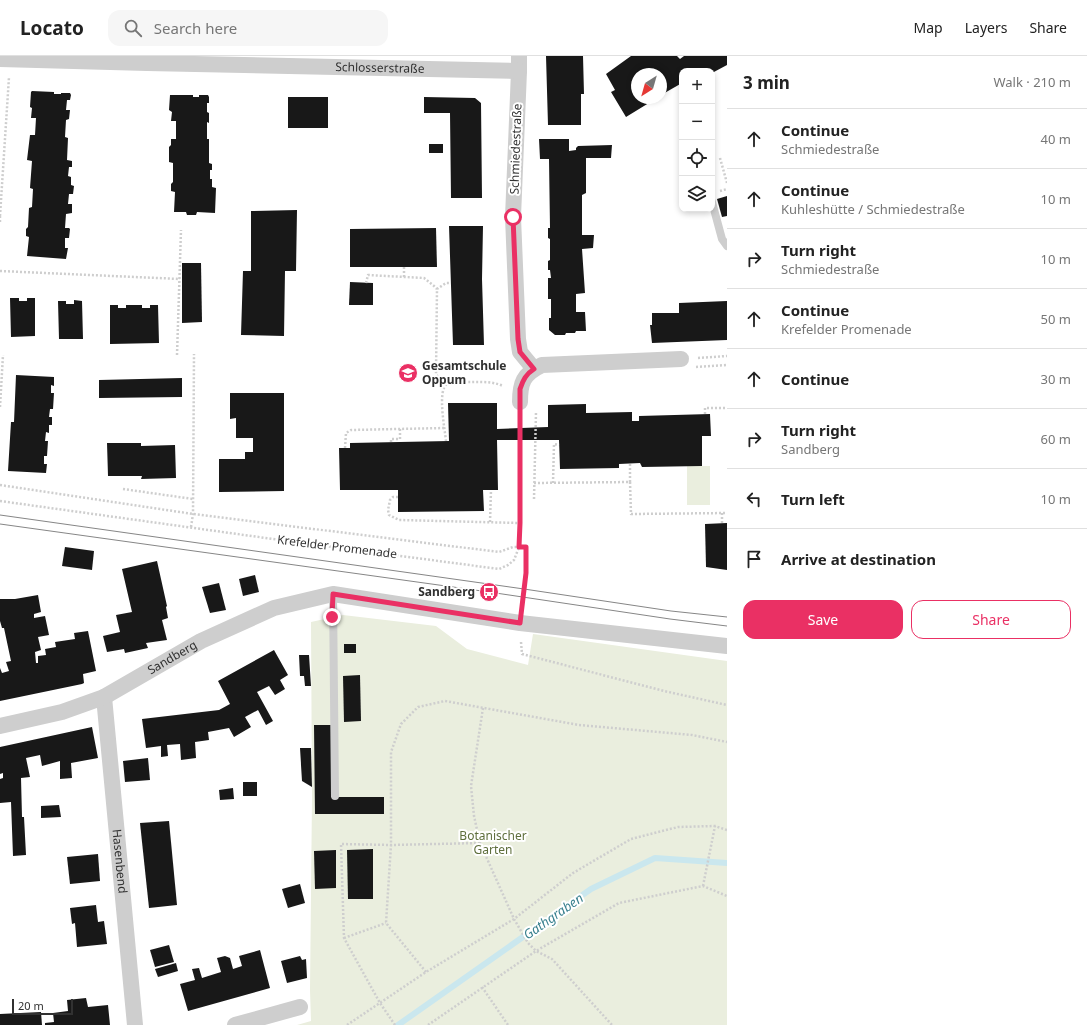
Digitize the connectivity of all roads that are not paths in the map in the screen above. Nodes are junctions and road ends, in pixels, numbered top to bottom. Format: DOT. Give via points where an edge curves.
graph roads {
  1 [pos="5,59"];
  2 [pos="230,60"];
  3 [pos="519,64"];
  4 [pos="715,212"];
  5 [pos="727,246"];
  6 [pos="686,363"];
  7 [pos="534,369"];
  8 [pos="520,402"];
  9 [pos="333,594"];
  10 [pos="727,646"];
  11 [pos="104,697"];
  12 [pos="0,726"];
  13 [pos="335,796"];
  14 [pos="300,1007"];
  15 [pos="135,1025"];
  16 [pos="235,1025"];
  1 -- 2 [label="street, Schlosserstraße"];
  2 -- 3 [label="street, Schlosserstraße"];
  3 -- 7 [label="street, Schmiedestraße" via="513,217 518,339 520,352"];
  4 -- 5 [label="lane" via="722,239"];
  6 -- 7 [label="street" via="542,365"];
  7 -- 8 [label="street" via="522,381"];
  9 -- 10 [label="street, Sandberg" via="520,623"];
  9 -- 11 [label="street, Sandberg" via="274,608 200,641"];
  9 -- 13 [label="lane"];
  11 -- 12 [label="street, Sandberg" via="62,712"];
  11 -- 15 [label="street, Hasenbend"];
  14 -- 16 [label="street"];
}
